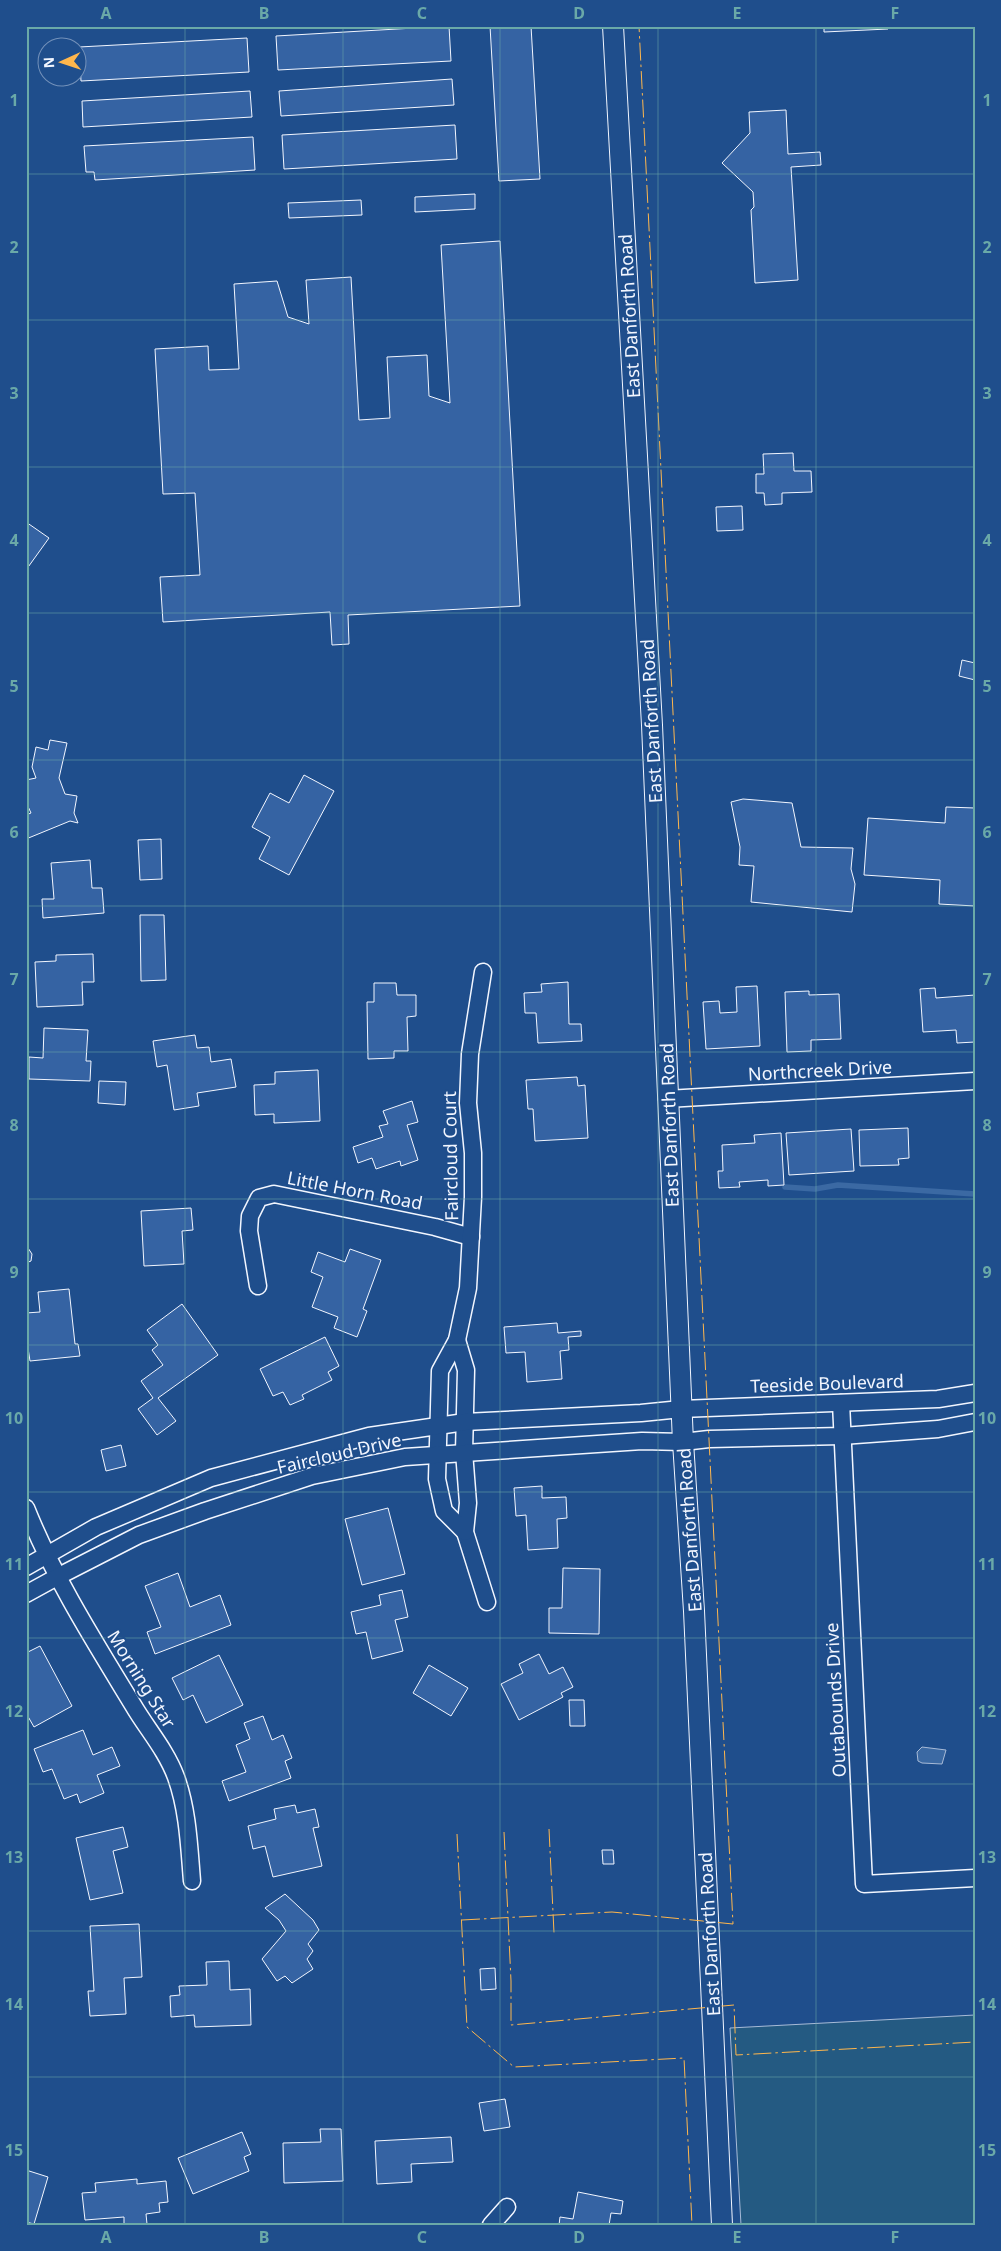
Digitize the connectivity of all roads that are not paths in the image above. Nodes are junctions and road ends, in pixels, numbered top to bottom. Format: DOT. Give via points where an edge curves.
graph roads {
  1 [pos="613,26"];
  2 [pos="482,972"];
  3 [pos="975,1081"];
  4 [pos="667,1099"];
  5 [pos="471,1237"];
  6 [pos="258,1286"];
  7 [pos="457,1340"];
  8 [pos="975,1393"];
  9 [pos="841,1402"];
  10 [pos="681,1409"];
  11 [pos="465,1422"];
  12 [pos="975,1422"];
  13 [pos="439,1425"];
  14 [pos="842,1436"];
  15 [pos="683,1442"];
  16 [pos="464,1452"];
  17 [pos="438,1454"];
  18 [pos="26,1508"];
  19 [pos="465,1532"];
  20 [pos="47,1555"];
  21 [pos="26,1567"];
  22 [pos="57,1576"];
  23 [pos="26,1594"];
  24 [pos="487,1602"];
  25 [pos="975,1878"];
  26 [pos="192,1881"];
  27 [pos="507,2208"];
  28 [pos="491,2225"];
  29 [pos="722,2225"];
  1 -- 4 [label="street, East Danforth Road" via="652,725"];
  2 -- 5 [label="street, Faircloud Court" via="470,1054"];
  3 -- 4 [label="street, Northcreek Drive"];
  4 -- 10 [label="street, East Danforth Road"];
  5 -- 6 [label="street, Little Horn Road" via="274,1194 260,1198 250,1216"];
  5 -- 7 [label="street, Faircloud Court" via="468,1288"];
  7 -- 11 [label="street, Faircloud Court" via="466,1370"];
  7 -- 13 [label="street, Faircloud Court" via="440,1371"];
  8 -- 9 [label="street, Teeside Boulevard" via="938,1399"];
  9 -- 10 [label="street, Teeside Boulevard"];
  9 -- 14 [label="street, Outabounds Drive"];
  10 -- 11 [label="street, Faircloud Drive"];
  10 -- 15 [label="street, East Danforth Road"];
  11 -- 13 [label="street, Faircloud Drive"];
  11 -- 16 [label="street, Faircloud Court"];
  12 -- 14 [label="street" via="938,1429"];
  13 -- 17 [label="street, Faircloud Court"];
  13 -- 20 [label="street, Faircloud Drive" via="369,1436 211,1478 96,1527"];
  14 -- 15 [label="street"];
  14 -- 25 [label="street, Outabounds Drive" via="864,1884"];
  15 -- 16 [label="street, Faircloud Drive" via="642,1441"];
  15 -- 29 [label="street, East Danforth Road" via="695,1621"];
  16 -- 17 [label="street, Faircloud Drive"];
  16 -- 19 [label="street, Faircloud Court" via="468,1503"];
  17 -- 19 [label="street, Faircloud Court" via="437,1479 444,1511"];
  17 -- 22 [label="street, Faircloud Drive" via="405,1457 312,1476 139,1535"];
  18 -- 20 [label="street, Morning Star"];
  19 -- 24 [label="street, Faircloud Court"];
  20 -- 21 [label="street, Faircloud Drive"];
  20 -- 22 [label="street, Morning Star"];
  22 -- 23 [label="street, Faircloud Drive"];
  22 -- 26 [label="street, Morning Star" via="176,1776 188,1818"];
  27 -- 28 [label="street"];
}
